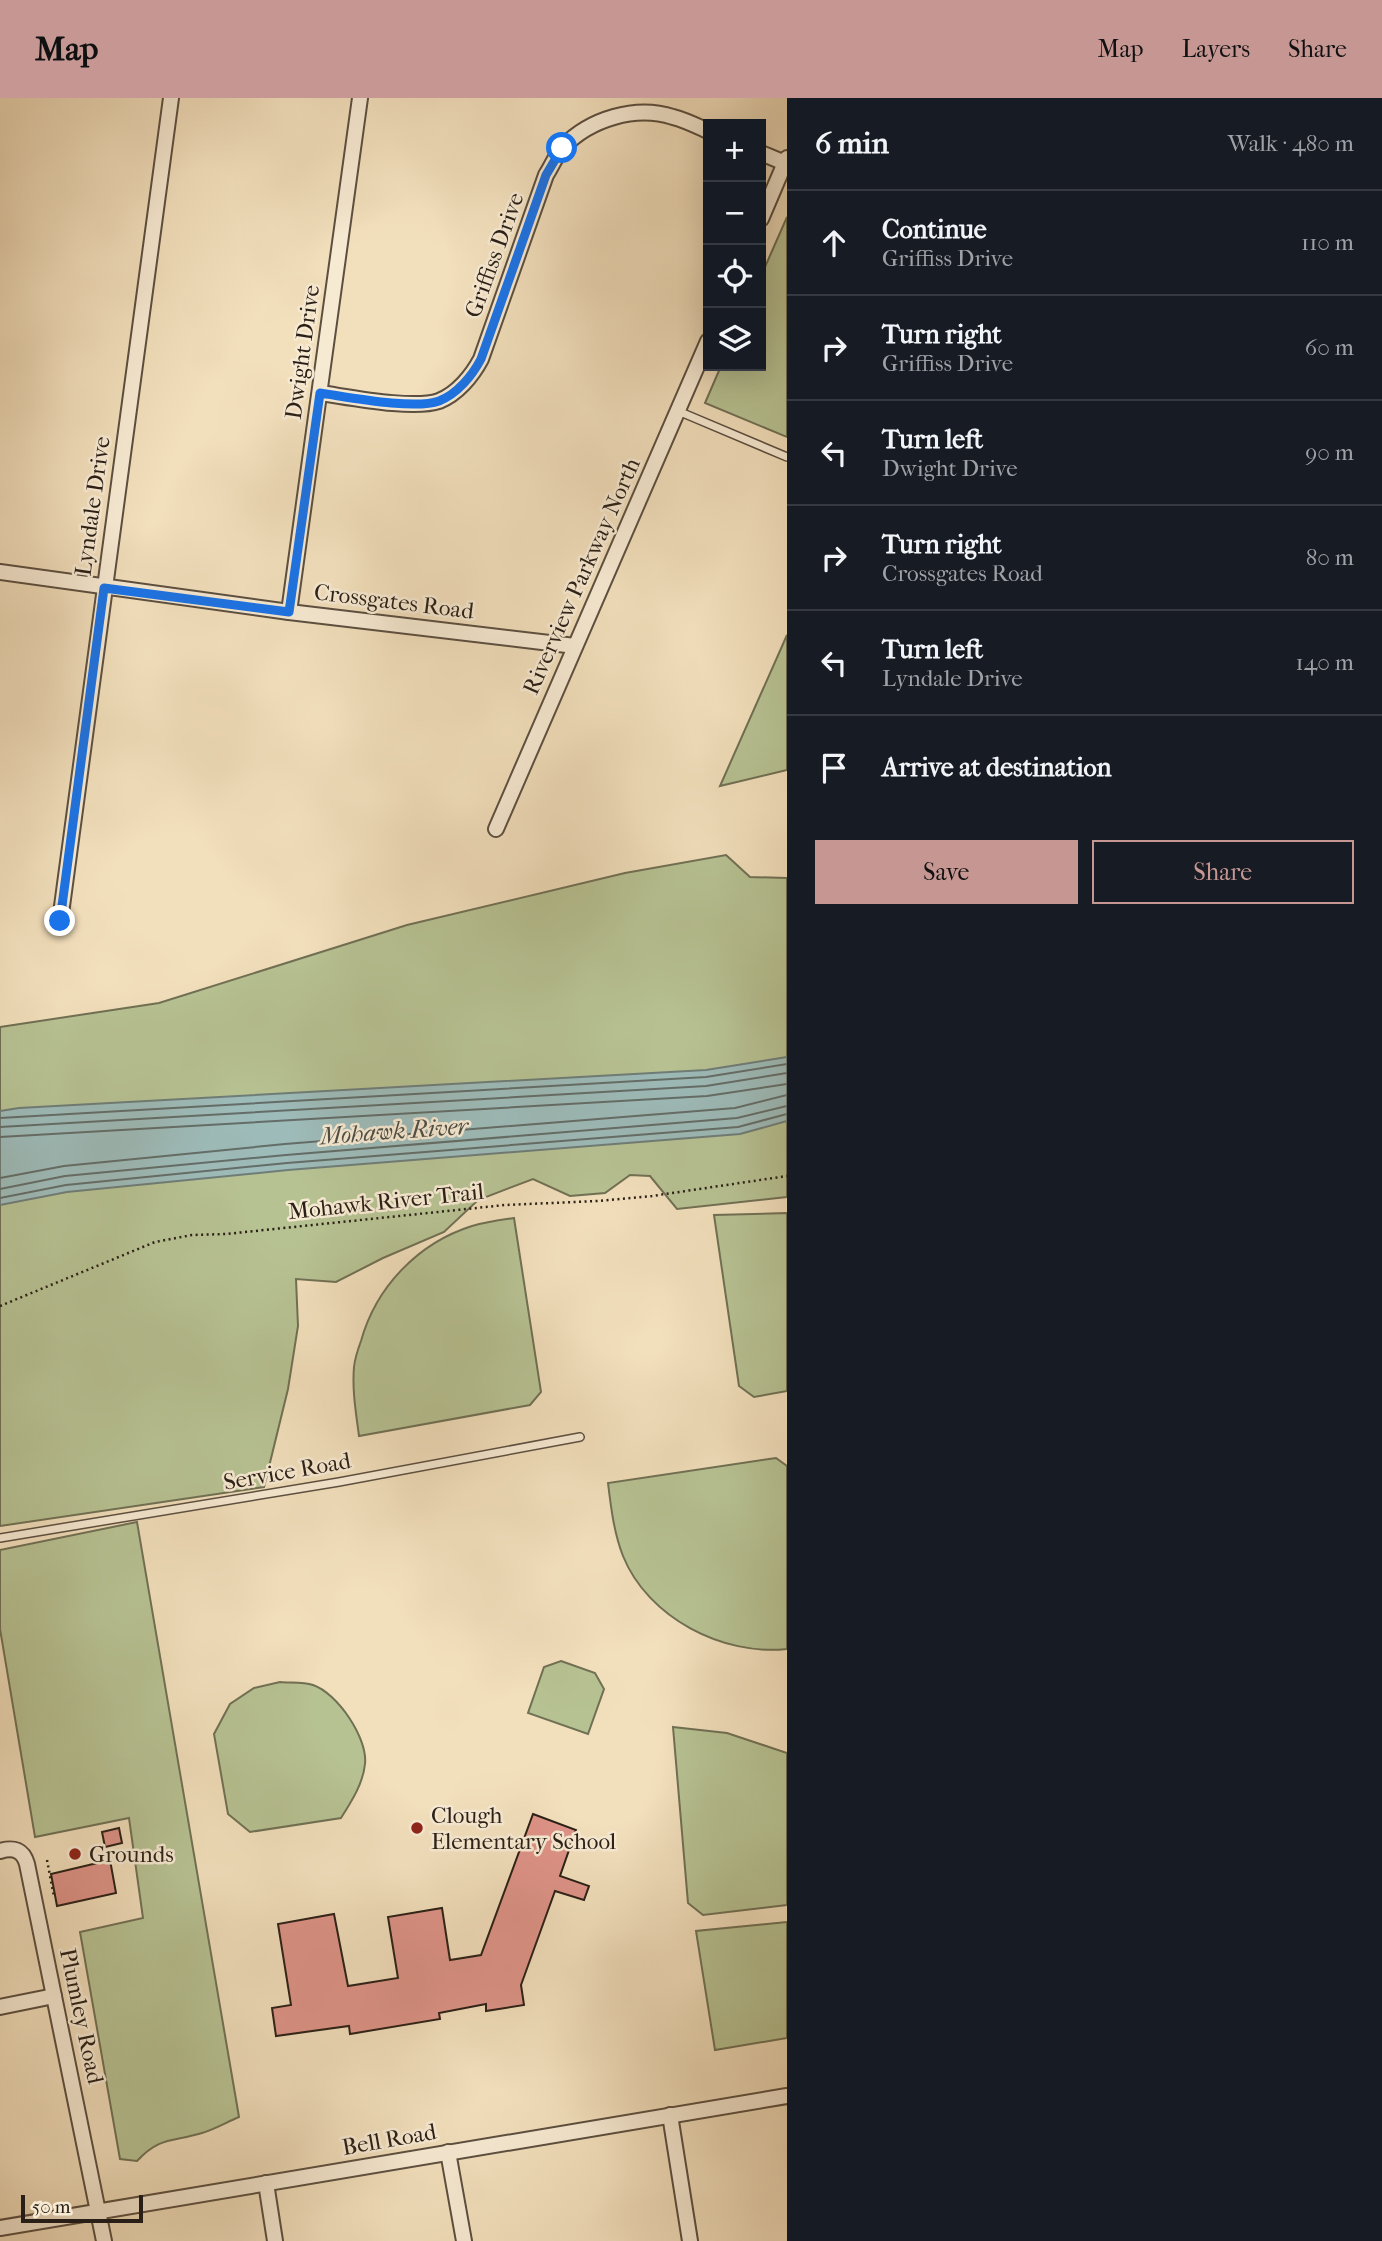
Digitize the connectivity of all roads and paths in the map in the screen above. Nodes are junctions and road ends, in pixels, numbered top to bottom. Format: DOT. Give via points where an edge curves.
graph roads {
  1 [pos="171,98"];
  2 [pos="360,98"];
  3 [pos="703,129"];
  4 [pos="766,154"];
  5 [pos="786,160"];
  6 [pos="766,207"];
  7 [pos="703,353"];
  8 [pos="320,393"];
  9 [pos="678,411"];
  10 [pos="787,457"];
  11 [pos="0,572"];
  12 [pos="104,588"];
  13 [pos="289,612"];
  14 [pos="575,646"];
  15 [pos="496,829"];
  16 [pos="60,921"];
  17 [pos="787,1176"];
  18 [pos="0,1306"];
  19 [pos="580,1437"];
  20 [pos="0,1538"];
  21 [pos="0,1850"];
  22 [pos="47,1860"];
  23 [pos="54,1897"];
  24 [pos="54,1996"];
  25 [pos="0,2007"];
  26 [pos="787,2096"];
  27 [pos="670,2115"];
  28 [pos="448,2152"];
  29 [pos="266,2183"];
  30 [pos="100,2213"];
  31 [pos="0,2228"];
  32 [pos="104,2241"];
  33 [pos="275,2241"];
  34 [pos="464,2241"];
  35 [pos="690,2241"];
  1 -- 12 [label="street, Lyndale Drive"];
  2 -- 8 [label="street, Dwight Drive"];
  3 -- 8 [label="street, Griffiss Drive" via="672,116 642,112 586,129 562,148 546,175 481,359 454,393 437,402 411,404"];
  4 -- 5 [label="street"];
  5 -- 6 [label="street"];
  7 -- 9 [label="street, Riverview Parkway North"];
  8 -- 13 [label="street, Dwight Drive"];
  9 -- 10 [label="lane"];
  9 -- 14 [label="street, Riverview Parkway North"];
  11 -- 12 [label="street, Crossgates Road"];
  12 -- 13 [label="street, Crossgates Road"];
  12 -- 16 [label="street, Lyndale Drive"];
  13 -- 14 [label="street, Crossgates Road"];
  14 -- 15 [label="street, Riverview Parkway North"];
  17 -- 18 [label="path, Mohawk River Trail" via="611,1200 505,1205 192,1235 155,1242"];
  19 -- 20 [label="lane, Service Road"];
  21 -- 24 [label="street, Plumley Road" via="15,1849 25,1857"];
  22 -- 23 [label="path"];
  24 -- 25 [label="street"];
  24 -- 30 [label="street, Plumley Road"];
  26 -- 27 [label="street, Bell Road"];
  27 -- 28 [label="street, Bell Road"];
  27 -- 35 [label="street"];
  28 -- 29 [label="street, Bell Road"];
  28 -- 34 [label="street"];
  29 -- 30 [label="street, Bell Road"];
  29 -- 33 [label="street"];
  30 -- 31 [label="street, Bell Road"];
  30 -- 32 [label="street, Plumley Road"];
}
